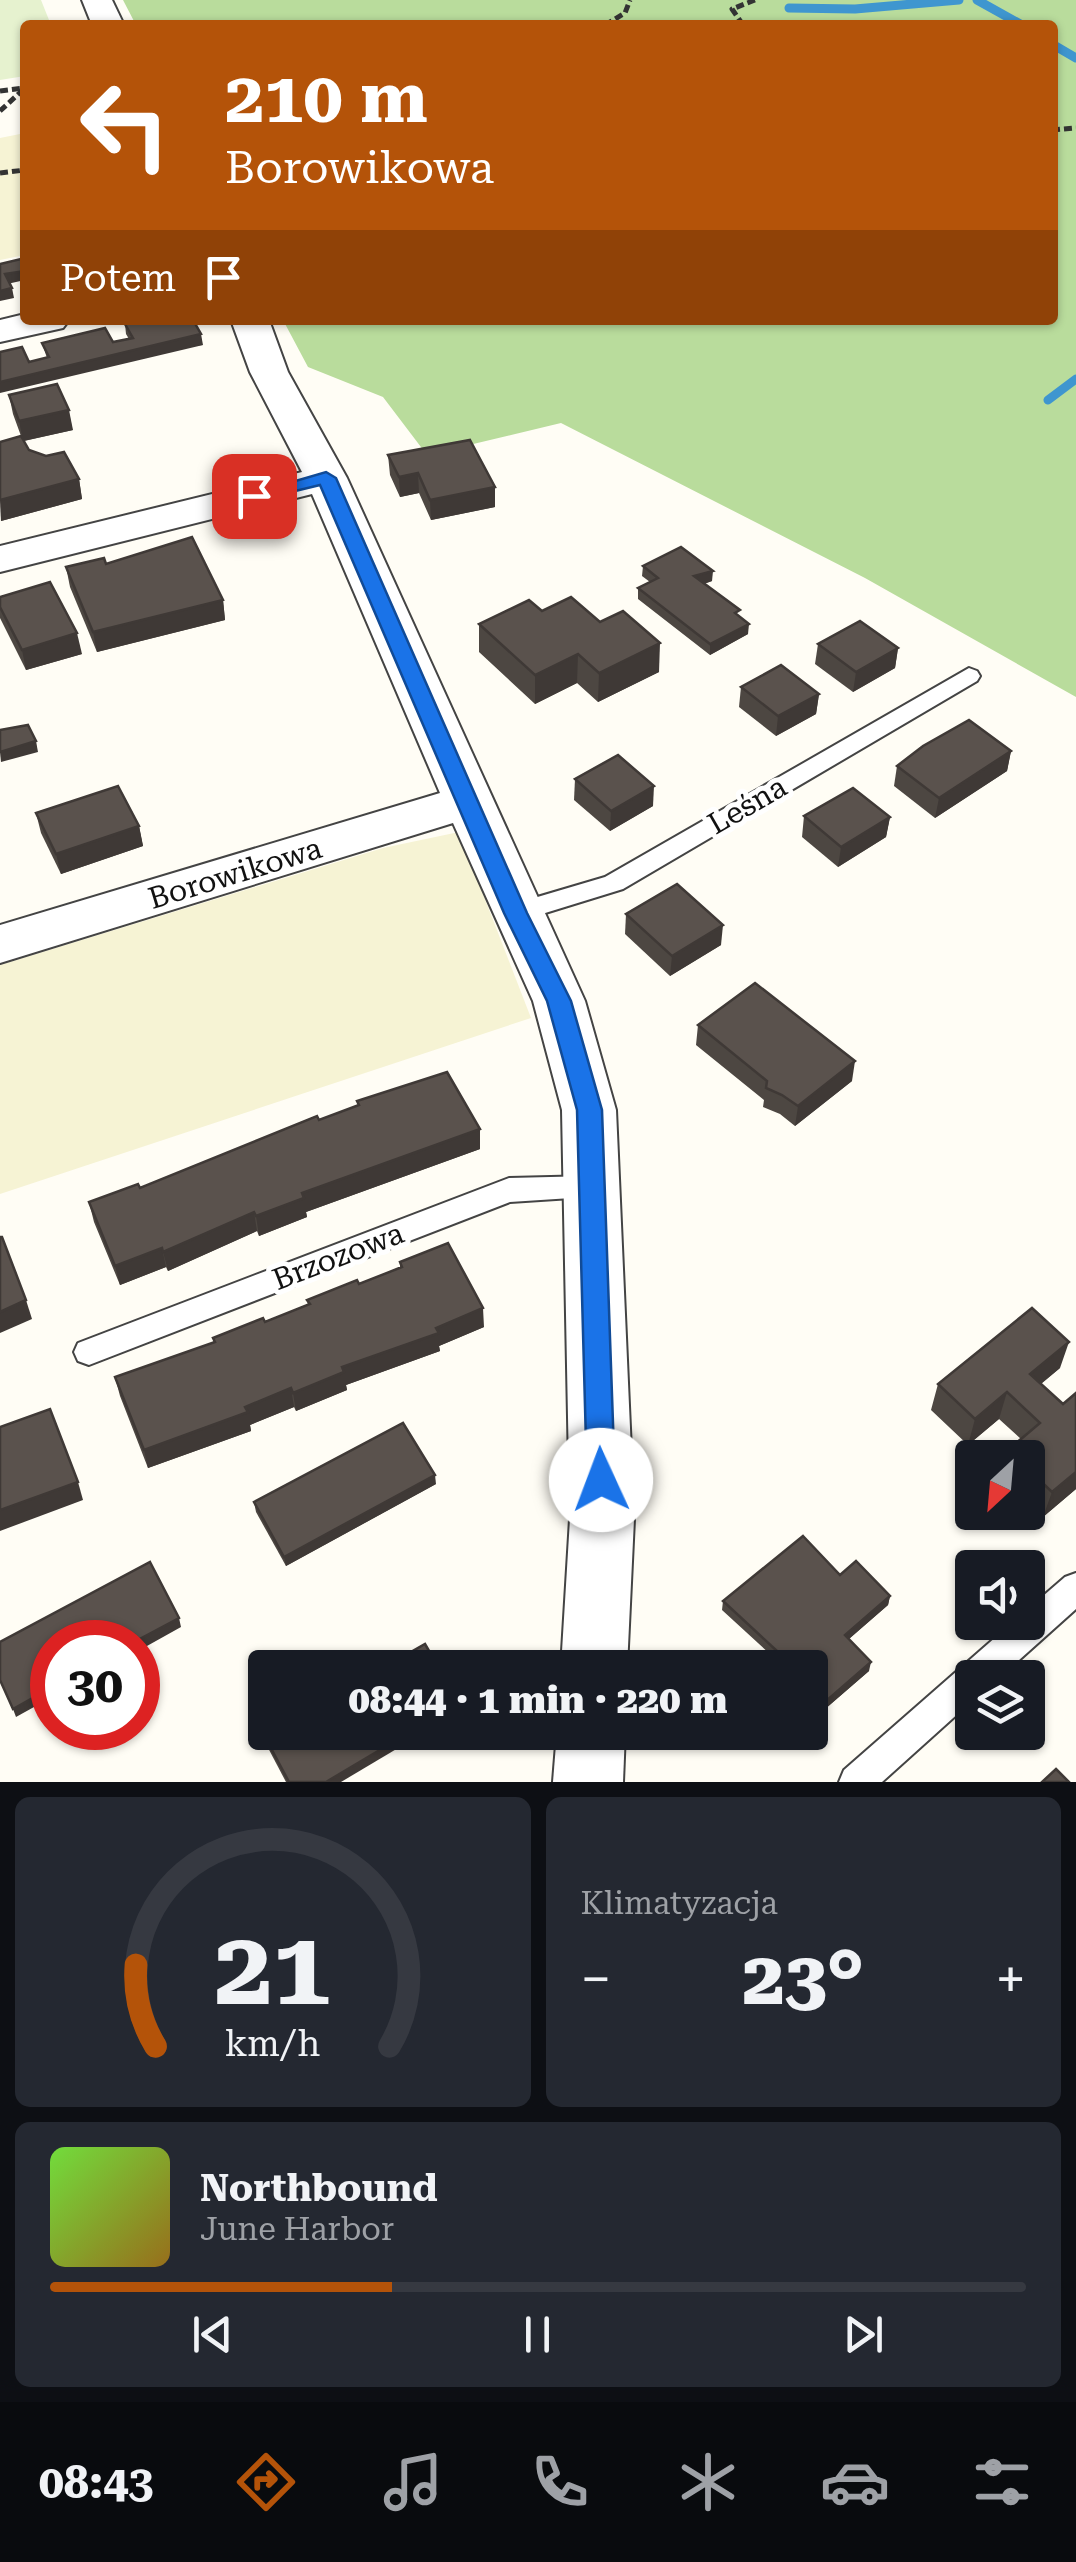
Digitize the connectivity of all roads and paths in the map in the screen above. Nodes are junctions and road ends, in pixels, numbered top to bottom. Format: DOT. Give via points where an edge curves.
graph roads {
  1 [pos="630,0"];
  2 [pos="755,0"];
  3 [pos="613,20"];
  4 [pos="740,20"];
  5 [pos="20,93"];
  6 [pos="0,111"];
  7 [pos="27,325"];
  8 [pos="252,325"];
  9 [pos="0,331"];
  10 [pos="326,478"];
  11 [pos="0,559"];
  12 [pos="969,676"];
  13 [pos="469,801"];
  14 [pos="516,913"];
  15 [pos="0,944"];
  16 [pos="592,1188"];
  17 [pos="88,1352"];
  18 [pos="1076,1588"];
  19 [pos="595,1650"];
  20 [pos="994,1660"];
  21 [pos="955,1694"];
  22 [pos="589,1750"];
  23 [pos="588,1782"];
  24 [pos="856,1782"];
  1 -- 3 [label="path"];
  2 -- 4 [label="path" via="732,8"];
  5 -- 6 [label="path"];
  7 -- 9 [label="street"];
  8 -- 10 [label="street" via="269,372"];
  10 -- 11 [label="street"];
  10 -- 13 [label="street"];
  12 -- 14 [label="lane, Leśna" via="614,883"];
  13 -- 14 [label="street"];
  13 -- 15 [label="street, Borowikowa"];
  14 -- 16 [label="street" via="559,1001 589,1110"];
  16 -- 17 [label="lane, Brzozowa" via="509,1190"];
  16 -- 19 [label="street" via="602,1519"];
  18 -- 20 [label="lane"];
  21 -- 24 [label="lane"];
  22 -- 23 [label="street"];
}
